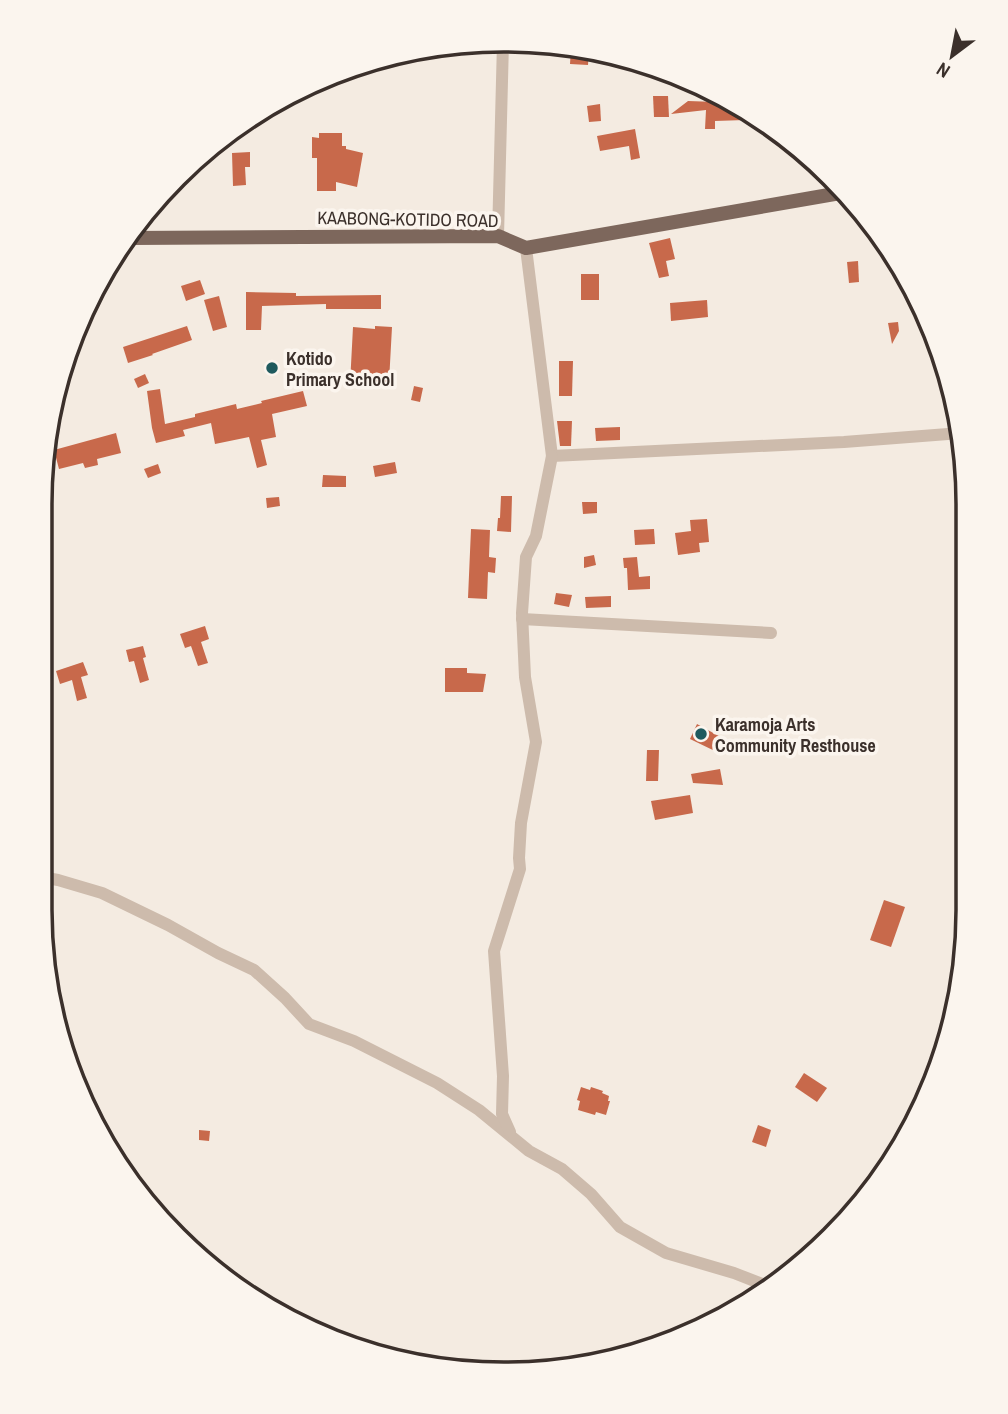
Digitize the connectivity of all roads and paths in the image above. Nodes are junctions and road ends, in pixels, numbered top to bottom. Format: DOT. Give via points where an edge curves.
graph roads {
  1 [pos="503,52"];
  2 [pos="832,194"];
  3 [pos="498,236"];
  4 [pos="140,238"];
  5 [pos="526,248"];
  6 [pos="950,434"];
  7 [pos="552,456"];
  8 [pos="522,619"];
  9 [pos="771,633"];
  10 [pos="52,879"];
  11 [pos="512,1137"];
  12 [pos="758,1283"];
  1 -- 3 [label="street"];
  2 -- 5 [label="main road"];
  3 -- 4 [label="main road, KAABONG-KOTIDO ROAD"];
  3 -- 5 [label="main road, KAABONG-KOTIDO ROAD"];
  5 -- 7 [label="street"];
  6 -- 7 [label="street"];
  7 -- 8 [label="street" via="536,536 526,556"];
  8 -- 9 [label="street"];
  8 -- 11 [label="street" via="525,677 536,742 521,823 520,869 494,951 502,1114"];
  10 -- 11 [label="street" via="102,893 254,970 309,1024 438,1083"];
  11 -- 12 [label="street" via="562,1169 620,1227 666,1253"];
}
